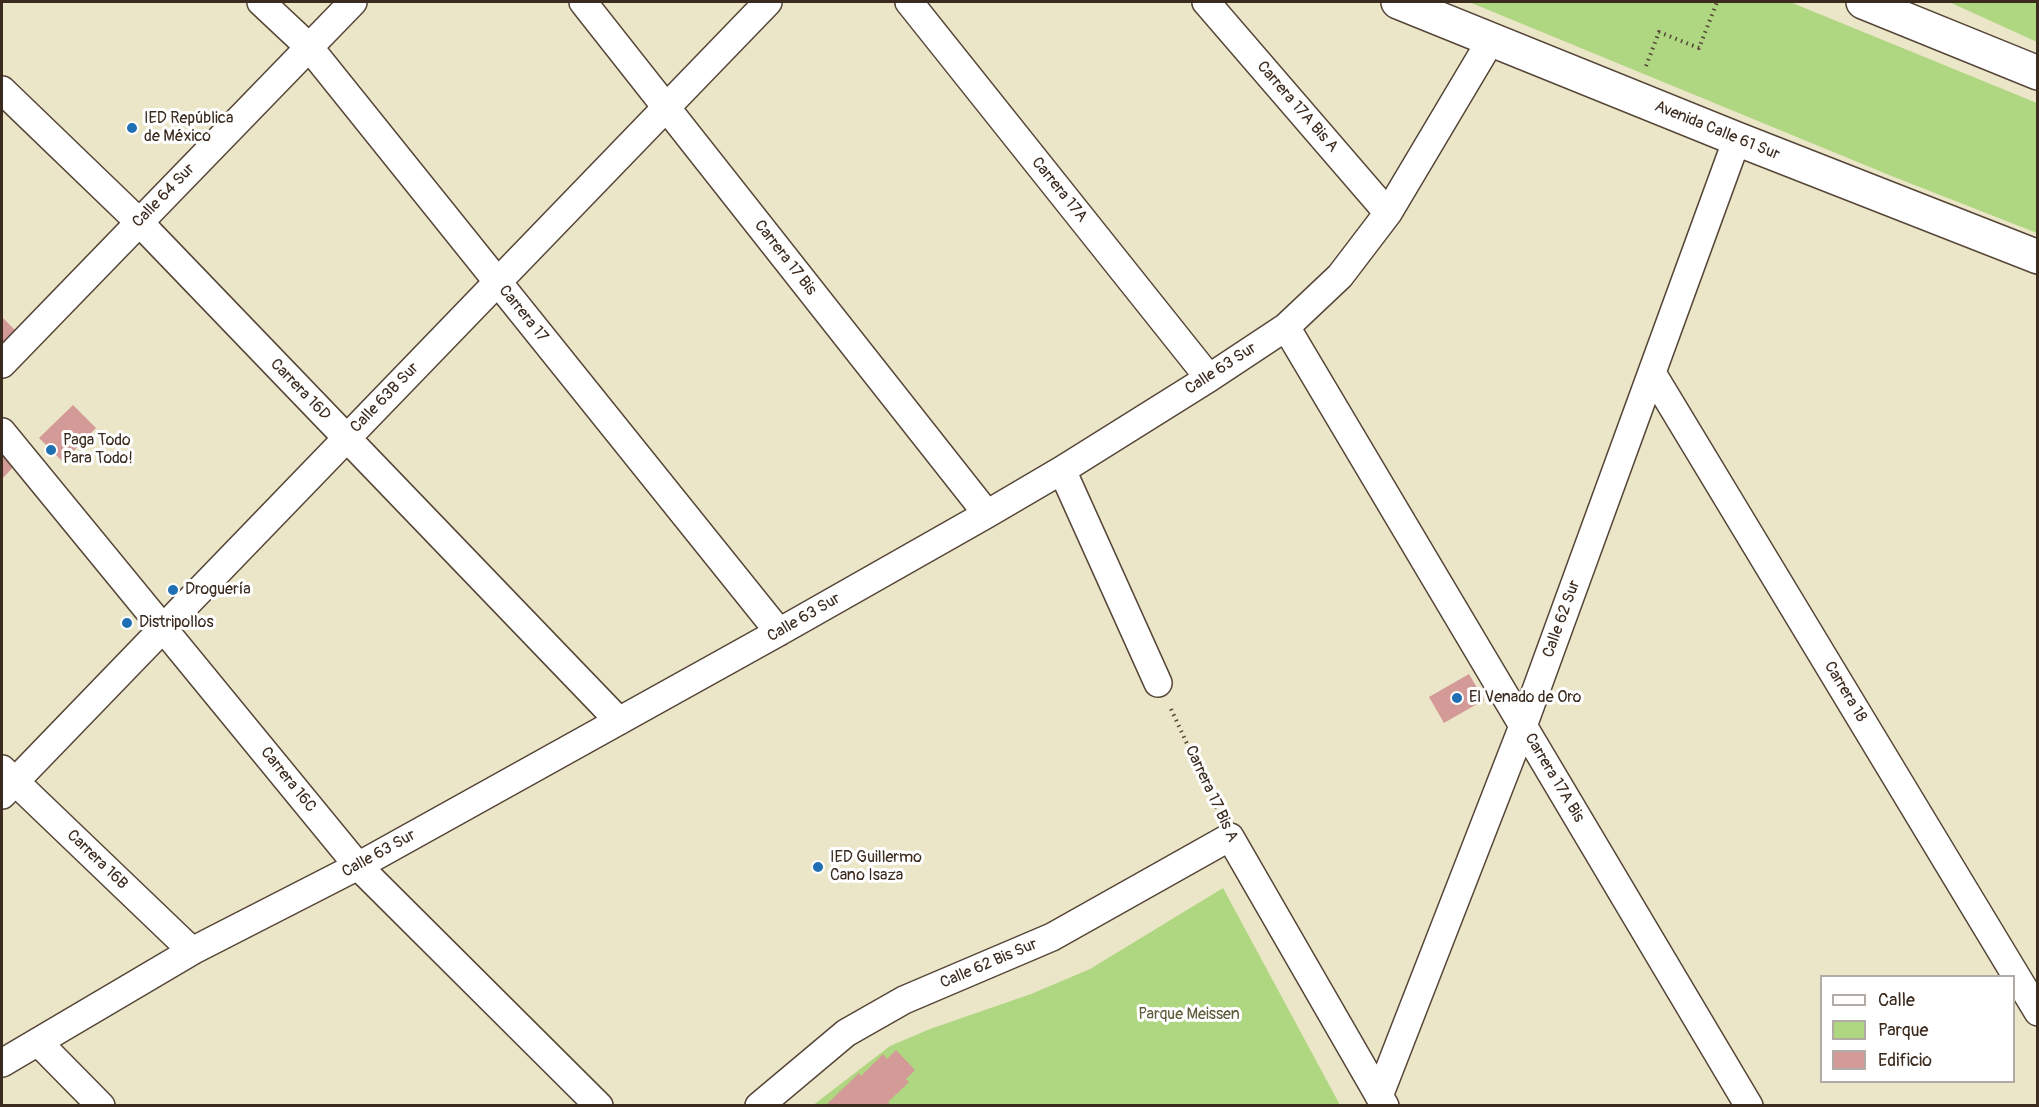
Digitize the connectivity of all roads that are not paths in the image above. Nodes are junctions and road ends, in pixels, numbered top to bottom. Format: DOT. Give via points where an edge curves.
graph roads {
  1 [pos="261,2"];
  2 [pos="353,2"];
  3 [pos="583,2"];
  4 [pos="768,2"];
  5 [pos="909,2"];
  6 [pos="1206,2"];
  7 [pos="1398,2"];
  8 [pos="1863,2"];
  9 [pos="1491,40"];
  10 [pos="309,47"];
  11 [pos="2037,73"];
  12 [pos="2,90"];
  13 [pos="666,107"];
  14 [pos="1737,139"];
  15 [pos="1388,213"];
  16 [pos="139,222"];
  17 [pos="2037,257"];
  18 [pos="497,282"];
  19 [pos="1286,327"];
  20 [pos="2,364"];
  21 [pos="1652,373"];
  22 [pos="1209,378"];
  23 [pos="2,432"];
  24 [pos="346,438"];
  25 [pos="1062,470"];
  26 [pos="987,514"];
  27 [pos="163,628"];
  28 [pos="779,632"];
  29 [pos="1158,682"];
  30 [pos="619,721"];
  31 [pos="1523,726"];
  32 [pos="6,781"];
  33 [pos="1230,837"];
  34 [pos="358,866"];
  35 [pos="192,951"];
  36 [pos="2015,975"];
  37 [pos="2015,975"];
  38 [pos="2037,1012"];
  39 [pos="39,1042"];
  40 [pos="2,1063"];
  41 [pos="1382,1101"];
  42 [pos="101,1106"];
  43 [pos="599,1106"];
  44 [pos="759,1106"];
  45 [pos="1749,1106"];
  1 -- 10 [label="street, Carrera 17"];
  2 -- 10 [label="street, Calle 64 Sur"];
  3 -- 13 [label="street, Carrera 17 Bis"];
  4 -- 13 [label="street, Calle 63B Sur"];
  5 -- 22 [label="street, Carrera 17A"];
  6 -- 15 [label="street, Carrera 17A Bis A"];
  7 -- 9 [label="highway, Avenida Calle 61 Sur"];
  8 -- 11 [label="highway"];
  9 -- 14 [label="highway, Avenida Calle 61 Sur"];
  9 -- 15 [label="street, Calle 63 Sur"];
  10 -- 16 [label="street, Calle 64 Sur"];
  10 -- 18 [label="street, Carrera 17"];
  12 -- 16 [label="street, Carrera 16D"];
  13 -- 18 [label="street, Calle 63B Sur"];
  13 -- 26 [label="street, Carrera 17 Bis"];
  14 -- 17 [label="highway, Avenida Calle 61 Sur"];
  14 -- 21 [label="street, Calle 62 Sur"];
  15 -- 19 [label="street, Calle 63 Sur" via="1340,276"];
  16 -- 20 [label="street, Calle 64 Sur"];
  16 -- 24 [label="street, Carrera 16D"];
  18 -- 24 [label="street, Calle 63B Sur"];
  18 -- 28 [label="street, Carrera 17"];
  19 -- 22 [label="street, Calle 63 Sur"];
  19 -- 31 [label="street, Carrera 17A Bis"];
  21 -- 31 [label="street, Calle 62 Sur"];
  21 -- 36 [label="street, Carrera 18"];
  22 -- 25 [label="street, Calle 63 Sur"];
  23 -- 27 [label="street, Carrera 16C"];
  24 -- 27 [label="street, Calle 63B Sur"];
  24 -- 30 [label="street, Carrera 16D"];
  25 -- 26 [label="street, Calle 63 Sur"];
  25 -- 29 [label="street"];
  26 -- 28 [label="street, Calle 63 Sur"];
  27 -- 32 [label="street, Calle 63B Sur"];
  27 -- 34 [label="street, Carrera 16C"];
  28 -- 30 [label="street, Calle 63 Sur"];
  30 -- 34 [label="street, Calle 63 Sur"];
  31 -- 41 [label="street, Calle 62 Sur"];
  31 -- 45 [label="street, Carrera 17A Bis"];
  32 -- 35 [label="street, Carrera 16B"];
  33 -- 41 [label="street, Carrera 17 Bis A"];
  33 -- 44 [label="street, Calle 62 Bis Sur" via="1052,937 904,1000 865,1022"];
  34 -- 35 [label="street, Calle 63 Sur"];
  34 -- 43 [label="street, Carrera 16C"];
  35 -- 39 [label="street, Calle 63 Sur"];
  37 -- 38 [label="street, Carrera 18"];
  39 -- 40 [label="street, Calle 63 Sur"];
  39 -- 42 [label="street"];
}
